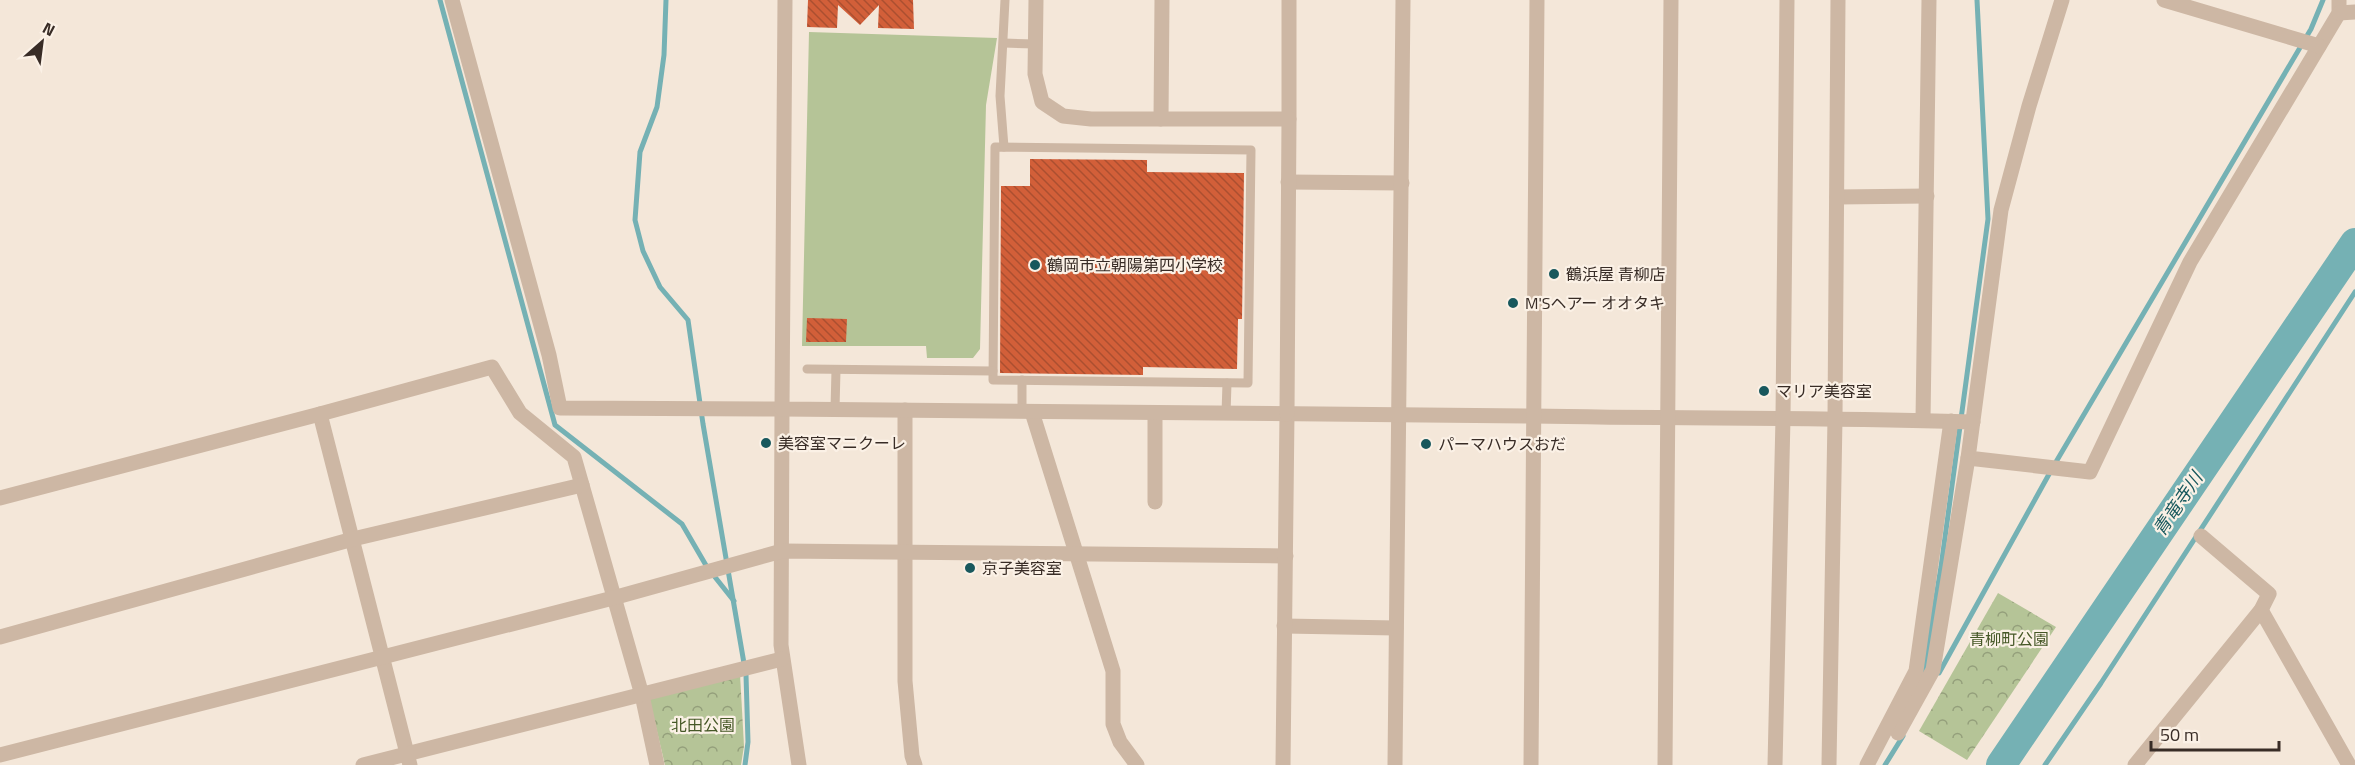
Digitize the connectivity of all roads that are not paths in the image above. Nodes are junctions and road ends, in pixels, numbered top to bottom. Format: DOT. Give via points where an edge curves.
graph roads {
  1 [pos="452,0"];
  2 [pos="785,0"];
  3 [pos="1005,0"];
  4 [pos="1036,0"];
  5 [pos="1162,0"];
  6 [pos="1289,0"];
  7 [pos="1403,0"];
  8 [pos="1537,0"];
  9 [pos="1671,0"];
  10 [pos="1787,0"];
  11 [pos="1838,0"];
  12 [pos="1929,0"];
  13 [pos="2062,0"];
  14 [pos="2164,0"];
  15 [pos="2345,8"];
  16 [pos="1004,43"];
  17 [pos="1035,44"];
  18 [pos="2319,46"];
  19 [pos="1161,119"];
  20 [pos="1289,120"];
  21 [pos="1004,147"];
  22 [pos="1288,182"];
  23 [pos="1402,183"];
  24 [pos="1927,196"];
  25 [pos="1837,197"];
  26 [pos="807,369"];
  27 [pos="836,370"];
  28 [pos="993,371"];
  29 [pos="1022,380"];
  30 [pos="1227,383"];
  31 [pos="782,409"];
  32 [pos="836,409"];
  33 [pos="905,410"];
  34 [pos="1027,412"];
  35 [pos="1155,413"];
  36 [pos="320,414"];
  37 [pos="1227,414"];
  38 [pos="1287,414"];
  39 [pos="1400,414"];
  40 [pos="1533,416"];
  41 [pos="1783,418"];
  42 [pos="1835,418"];
  43 [pos="1667,419"];
  44 [pos="1923,420"];
  45 [pos="1951,422"];
  46 [pos="1973,422"];
  47 [pos="1968,458"];
  48 [pos="582,485"];
  49 [pos="0,498"];
  50 [pos="1155,502"];
  51 [pos="2201,536"];
  52 [pos="352,539"];
  53 [pos="782,551"];
  54 [pos="905,552"];
  55 [pos="1078,555"];
  56 [pos="1286,556"];
  57 [pos="613,598"];
  58 [pos="2261,610"];
  59 [pos="1284,626"];
  60 [pos="1396,628"];
  61 [pos="0,638"];
  62 [pos="383,656"];
  63 [pos="782,659"];
  64 [pos="642,695"];
  65 [pos="1898,733"];
  66 [pos="0,755"];
  67 [pos="408,759"];
  68 [pos="363,765"];
  69 [pos="657,765"];
  70 [pos="799,765"];
  71 [pos="915,765"];
  72 [pos="1137,765"];
  73 [pos="1283,765"];
  74 [pos="1395,765"];
  75 [pos="1531,765"];
  76 [pos="1665,765"];
  77 [pos="1775,765"];
  78 [pos="1829,765"];
  79 [pos="1867,765"];
  80 [pos="2134,765"];
  81 [pos="2349,765"];
  1 -- 31 [label="street" via="560,408"];
  2 -- 31 [label="street"];
  3 -- 16 [label="lane"];
  4 -- 17 [label="street"];
  5 -- 19 [label="street"];
  6 -- 20 [label="street"];
  7 -- 23 [label="street"];
  8 -- 40 [label="street"];
  9 -- 43 [label="street"];
  10 -- 41 [label="street"];
  11 -- 25 [label="street"];
  12 -- 24 [label="street"];
  13 -- 46 [label="street" via="2001,210"];
  14 -- 18 [label="street"];
  15 -- 18 [label="street"];
  16 -- 17 [label="lane"];
  16 -- 21 [label="lane" via="1000,96"];
  17 -- 19 [label="street" via="1037,88 1042,102 1063,116"];
  18 -- 47 [label="street" via="2190,262 2090,472"];
  19 -- 20 [label="street"];
  20 -- 22 [label="street"];
  21 -- 28 [label="lane" via="995,147"];
  21 -- 30 [label="lane" via="1251,150 1248,383"];
  22 -- 23 [label="street"];
  22 -- 38 [label="street"];
  23 -- 39 [label="street"];
  24 -- 25 [label="street"];
  24 -- 44 [label="street"];
  25 -- 42 [label="street"];
  26 -- 27 [label="lane"];
  27 -- 28 [label="lane"];
  27 -- 32 [label="lane"];
  28 -- 29 [label="lane" via="993,380"];
  29 -- 30 [label="lane"];
  29 -- 34 [label="lane"];
  30 -- 37 [label="lane"];
  31 -- 32 [label="street"];
  31 -- 53 [label="street"];
  32 -- 33 [label="street"];
  33 -- 34 [label="street"];
  33 -- 54 [label="street"];
  34 -- 35 [label="street"];
  34 -- 55 [label="street"];
  35 -- 37 [label="street"];
  35 -- 50 [label="street"];
  36 -- 48 [label="street" via="492,367 520,413 574,457"];
  36 -- 49 [label="street"];
  36 -- 52 [label="street"];
  37 -- 38 [label="street"];
  38 -- 39 [label="street"];
  38 -- 56 [label="street"];
  39 -- 40 [label="street"];
  39 -- 60 [label="street"];
  40 -- 43 [label="street"];
  40 -- 75 [label="street"];
  41 -- 42 [label="street"];
  41 -- 43 [label="street"];
  41 -- 77 [label="street"];
  42 -- 44 [label="street"];
  42 -- 78 [label="street"];
  43 -- 76 [label="street"];
  44 -- 45 [label="street"];
  45 -- 46 [label="street"];
  45 -- 79 [label="street" via="1916,671"];
  46 -- 47 [label="street"];
  47 -- 65 [label="street" via="1933,670"];
  48 -- 52 [label="street"];
  48 -- 57 [label="street"];
  51 -- 58 [label="street" via="2269,594"];
  52 -- 61 [label="street"];
  52 -- 62 [label="street"];
  53 -- 54 [label="street"];
  53 -- 57 [label="street"];
  53 -- 63 [label="street"];
  54 -- 55 [label="street"];
  54 -- 71 [label="street" via="905,681"];
  55 -- 56 [label="street"];
  55 -- 72 [label="street" via="1113,671 1113,724"];
  56 -- 59 [label="street"];
  57 -- 62 [label="street"];
  57 -- 64 [label="street"];
  58 -- 80 [label="street"];
  58 -- 81 [label="street"];
  59 -- 60 [label="street"];
  59 -- 73 [label="street"];
  60 -- 74 [label="street"];
  62 -- 66 [label="street"];
  62 -- 67 [label="street"];
  63 -- 64 [label="street"];
  63 -- 70 [label="street"];
  64 -- 67 [label="street"];
  64 -- 69 [label="street"];
  67 -- 68 [label="street"];
}
